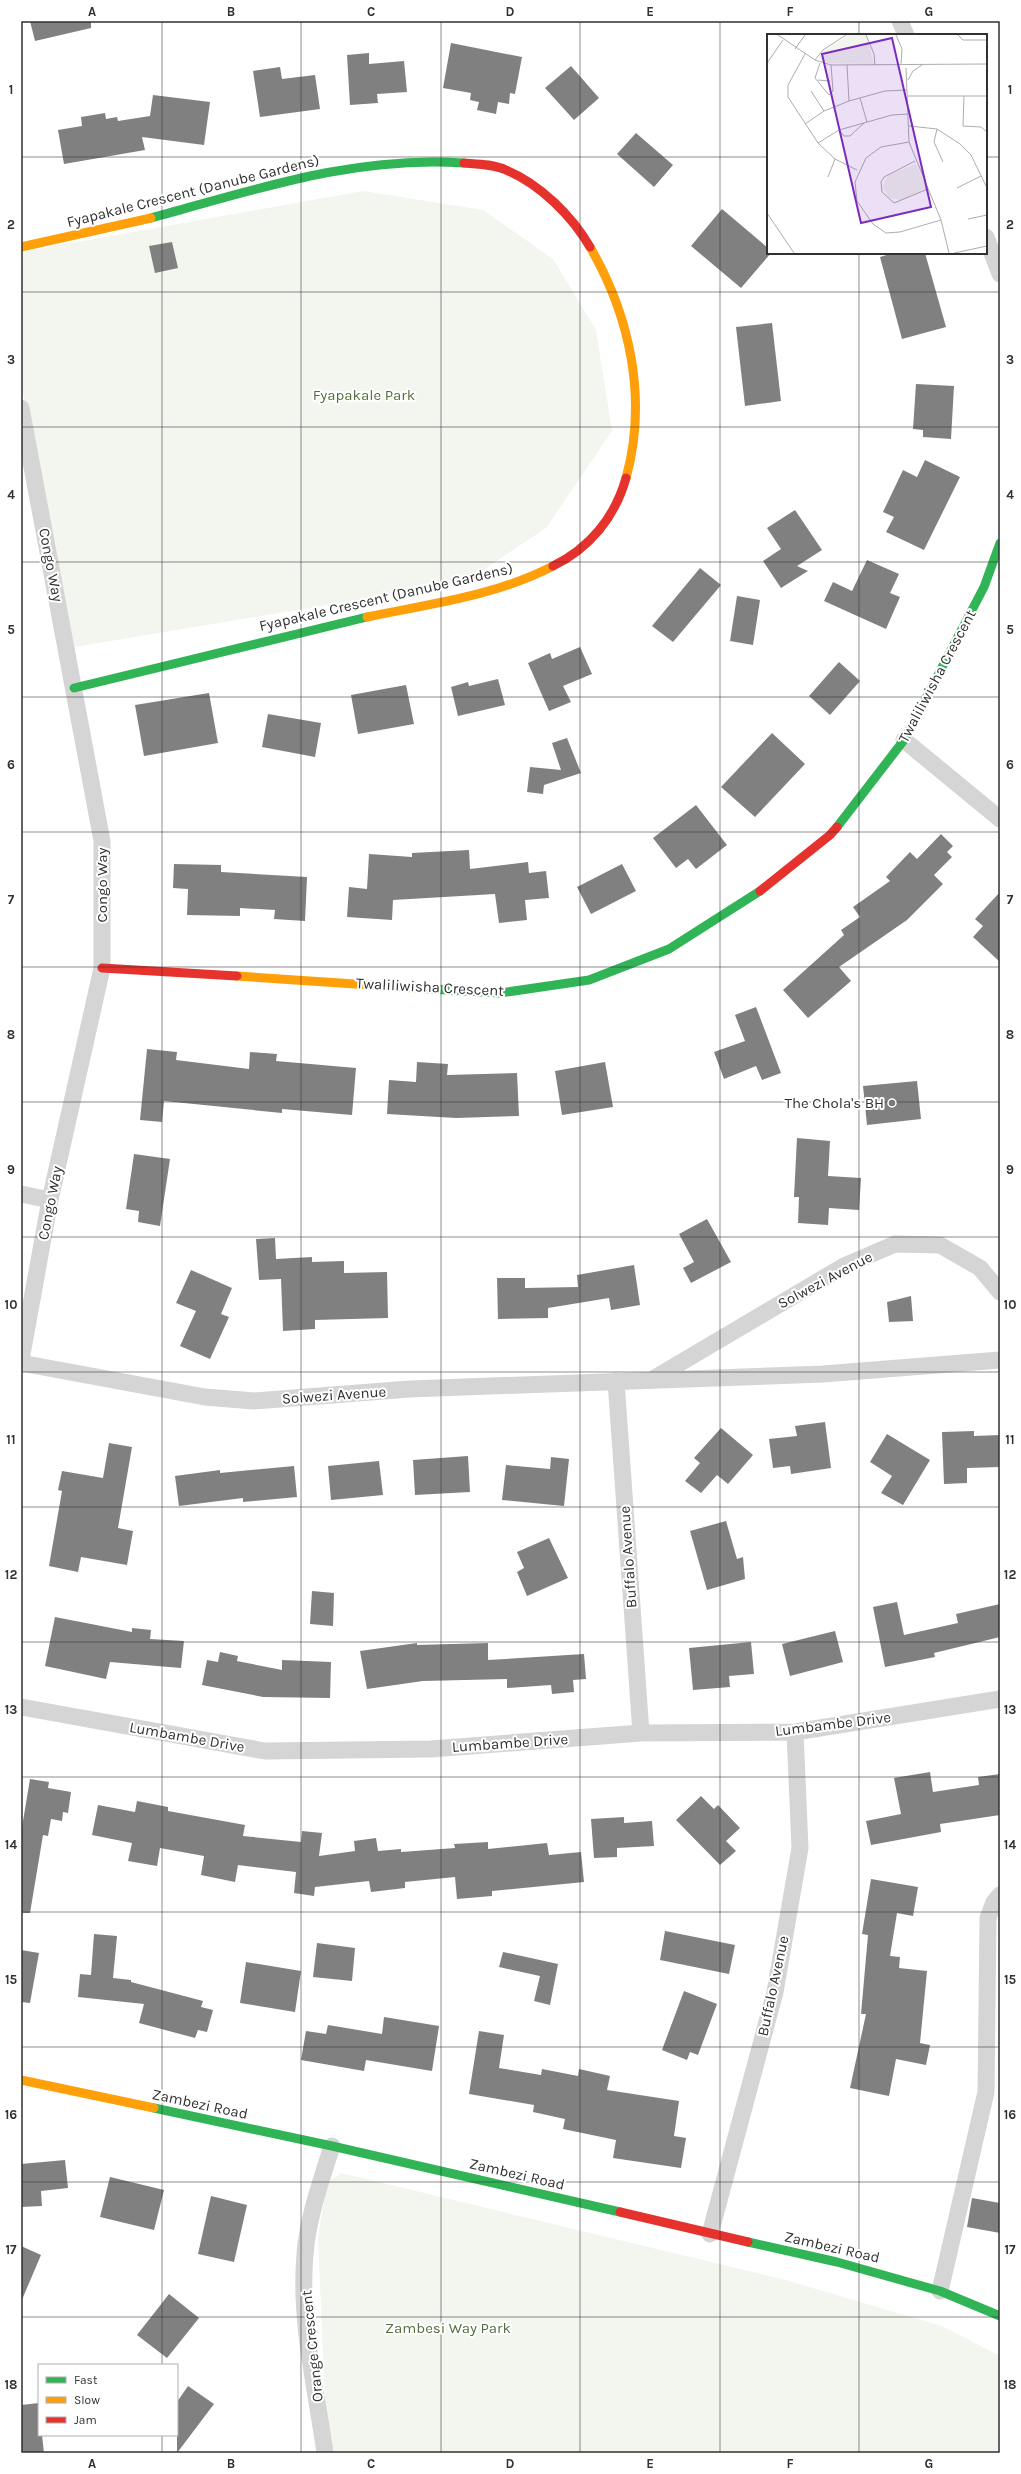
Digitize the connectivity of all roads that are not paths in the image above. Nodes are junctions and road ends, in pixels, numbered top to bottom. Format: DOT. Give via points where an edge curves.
graph roads {
  1 [pos="900,21"];
  2 [pos="906,34"];
  3 [pos="987,240"];
  4 [pos="21,247"];
  5 [pos="1000,274"];
  6 [pos="21,408"];
  7 [pos="1000,543"];
  8 [pos="74,688"];
  9 [pos="904,740"];
  10 [pos="1000,819"];
  11 [pos="102,968"];
  12 [pos="21,1194"];
  13 [pos="50,1200"];
  14 [pos="1000,1292"];
  15 [pos="1000,1360"];
  16 [pos="21,1361"];
  17 [pos="651,1380"];
  18 [pos="616,1381"];
  19 [pos="1000,1700"];
  20 [pos="21,1707"];
  21 [pos="795,1732"];
  22 [pos="641,1733"];
  23 [pos="1000,1895"];
  24 [pos="993,2071"];
  25 [pos="21,2080"];
  26 [pos="332,2146"];
  27 [pos="710,2234"];
  28 [pos="940,2291"];
  29 [pos="1000,2316"];
  30 [pos="325,2453"];
  1 -- 2 [label="street"];
  3 -- 5 [label="street"];
  4 -- 8 [label="street, Fyapakale Crescent (Danube Gardens)" via="126,225 311,173 421,160 464,162 504,169 535,186 565,213 597,257 614,296 634,361 637,411 630,463 618,505 593,538 556,565 504,586 281,636"];
  6 -- 8 [label="street, Congo Way"];
  7 -- 9 [label="street, Twaliliwisha Crescent" via="984,587"];
  8 -- 11 [label="street, Congo Way" via="102,841"];
  9 -- 10 [label="street"];
  9 -- 11 [label="street, Twaliliwisha Crescent" via="830,835 754,895 670,949 589,980 500,993"];
  11 -- 13 [label="street, Congo Way"];
  12 -- 13 [label="street"];
  13 -- 16 [label="street, Congo Way"];
  14 -- 17 [label="street, Solwezi Avenue" via="980,1268 940,1245 895,1244 844,1266"];
  15 -- 17 [label="street, Solwezi Avenue" via="823,1374"];
  16 -- 18 [label="street, Solwezi Avenue" via="228,1400 410,1389"];
  17 -- 18 [label="street, Solwezi Avenue"];
  18 -- 22 [label="street, Buffalo Avenue"];
  19 -- 21 [label="street, Lumbambe Drive"];
  20 -- 22 [label="street, Lumbambe Drive" via="265,1751 431,1749"];
  21 -- 22 [label="street, Lumbambe Drive"];
  21 -- 27 [label="street, Buffalo Avenue" via="800,1848 775,1992"];
  23 -- 24 [label="street" via="994,1902 988,1918"];
  24 -- 28 [label="street"];
  25 -- 26 [label="street, Zambezi Road"];
  26 -- 27 [label="street, Zambezi Road"];
  26 -- 30 [label="street, Orange Crescent" via="314,2201 305,2254 304,2308"];
  27 -- 28 [label="street, Zambezi Road" via="837,2262"];
  28 -- 29 [label="street, Zambezi Road"];
}
